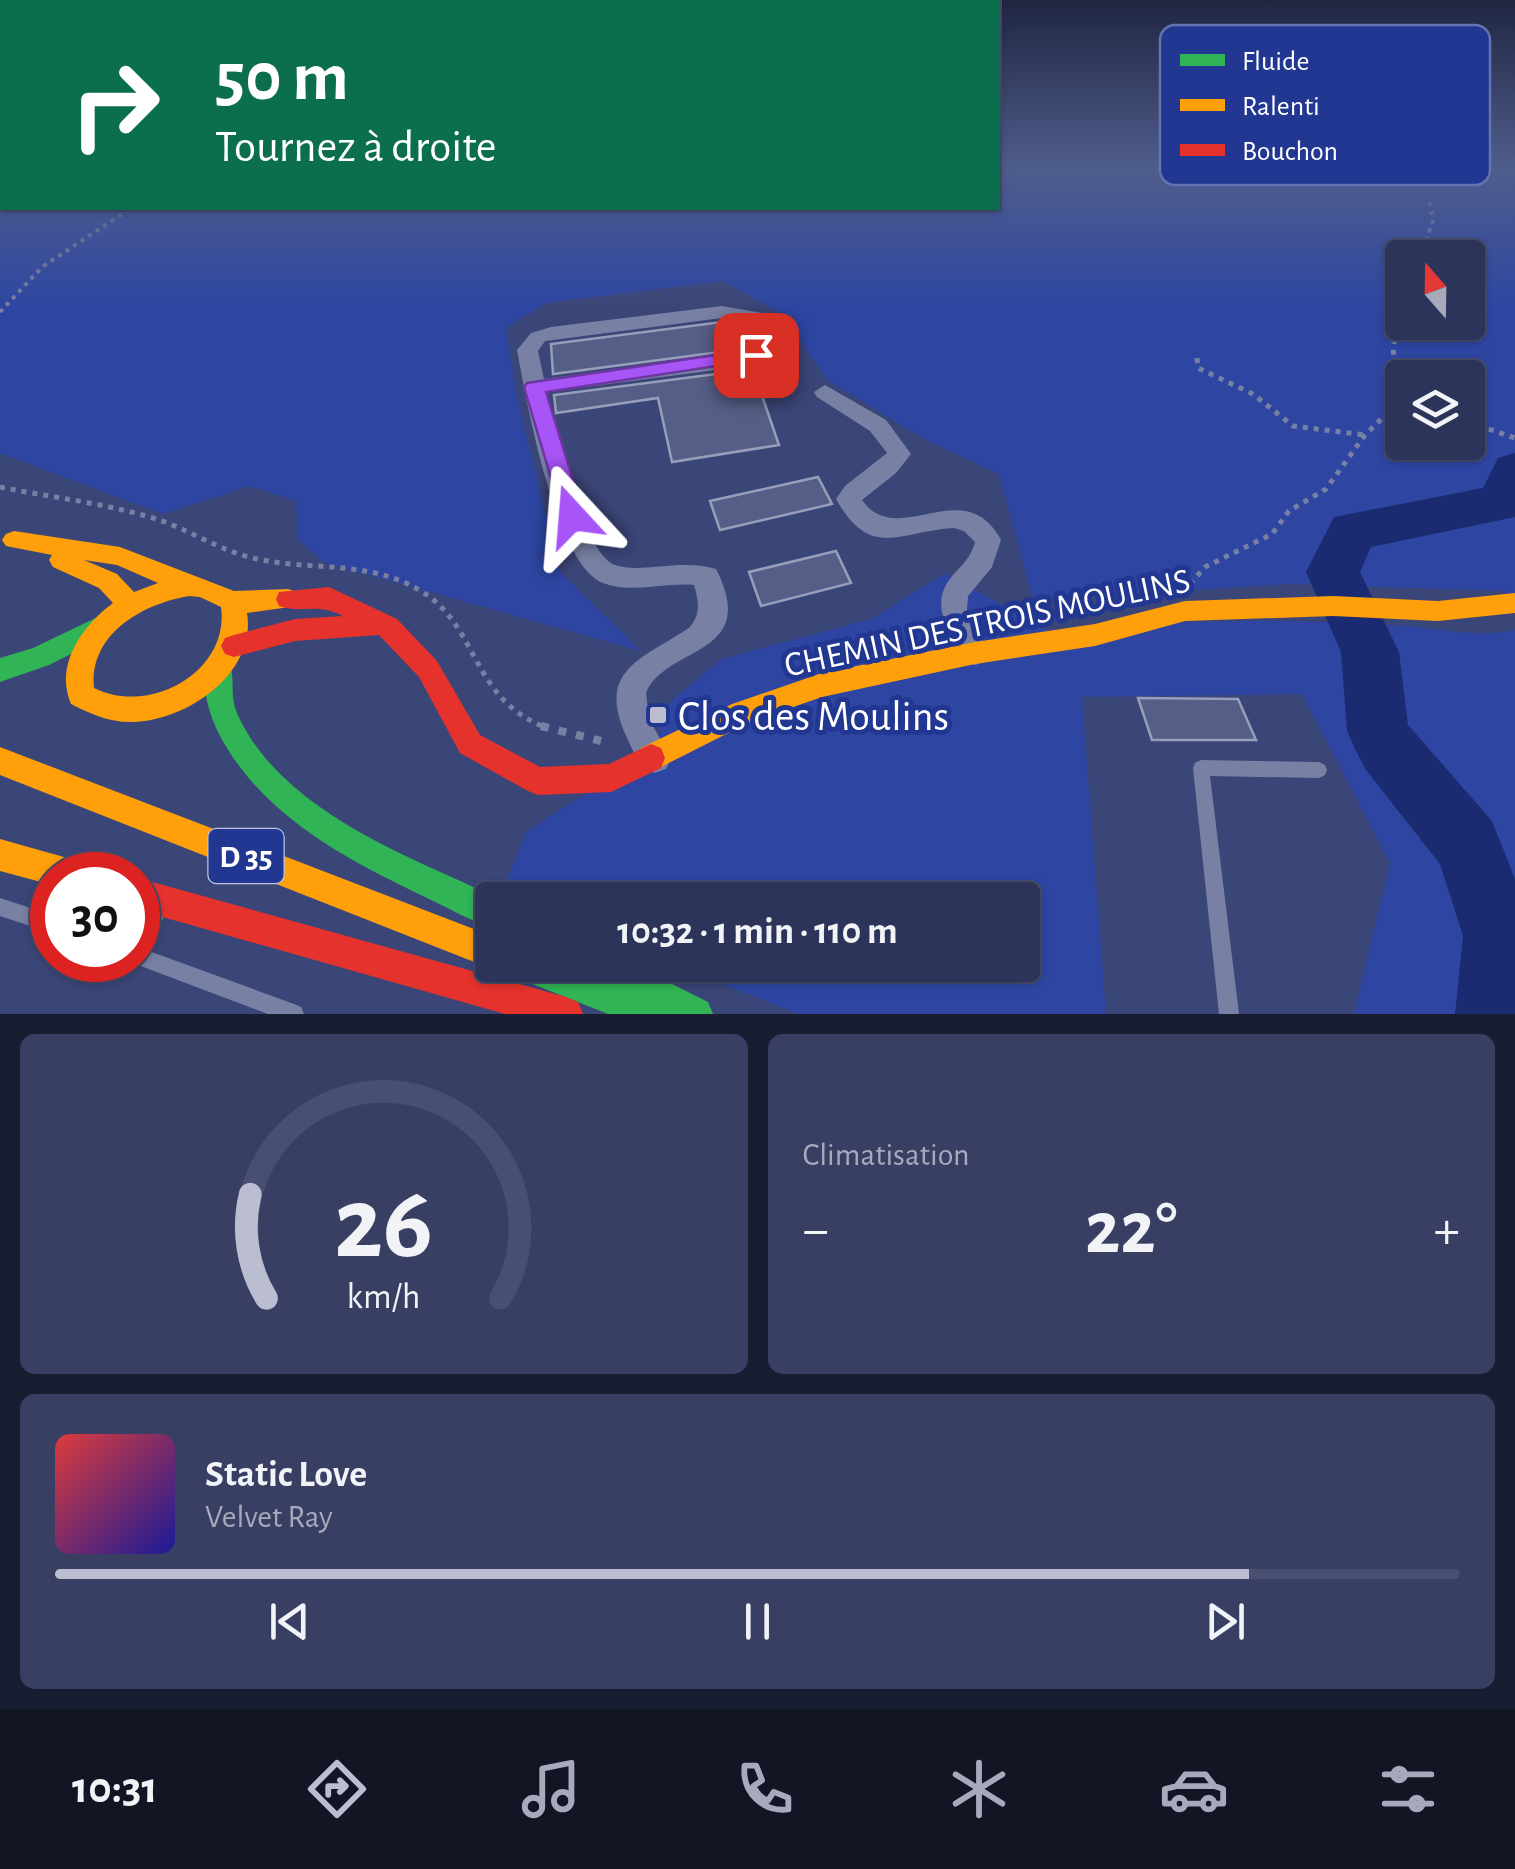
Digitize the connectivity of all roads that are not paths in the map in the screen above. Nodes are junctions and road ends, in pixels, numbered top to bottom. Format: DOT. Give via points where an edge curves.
graph roads {
  1 [pos="534,387"];
  2 [pos="825,392"];
  3 [pos="7,537"];
  4 [pos="190,586"];
  5 [pos="233,600"];
  6 [pos="130,605"];
  7 [pos="1512,605"];
  8 [pos="382,624"];
  9 [pos="104,625"];
  10 [pos="234,646"];
  11 [pos="974,653"];
  12 [pos="219,667"];
  13 [pos="0,670"];
  14 [pos="656,758"];
  15 [pos="0,761"];
  16 [pos="1320,770"];
  17 [pos="0,855"];
  18 [pos="30,863"];
  19 [pos="160,900"];
  20 [pos="168,902"];
  21 [pos="475,903"];
  22 [pos="0,908"];
  23 [pos="160,911"];
  24 [pos="30,917"];
  25 [pos="475,945"];
  26 [pos="160,964"];
  27 [pos="570,982"];
  28 [pos="632,982"];
  29 [pos="294,1014"];
  30 [pos="566,1014"];
  31 [pos="652,1014"];
  32 [pos="696,1014"];
  33 [pos="1230,1014"];
  1 -- 1 [label="street" via="527,350 551,334 722,312 756,317 770,337 756,355 739,360"];
  1 -- 14 [label="street" via="560,480 599,570 622,578 688,571 706,577 716,601 701,634 646,667 631,692 634,721"];
  2 -- 11 [label="street" via="893,438 898,454 888,471 848,499 857,518 893,532 950,519 972,523 988,540 983,560 954,593 952,611"];
  3 -- 4 [label="street" via="120,556"];
  3 -- 6 [label="street" via="108,581"];
  4 -- 5 [label="street"];
  4 -- 6 [label="street"];
  5 -- 8 [label="street, CHEMIN DES TROIS MOULINS" via="329,597"];
  5 -- 10 [label="street" via="240,622"];
  6 -- 9 [label="street"];
  7 -- 11 [label="street, CHEMIN DES TROIS MOULINS" via="1184,611 1096,634"];
  8 -- 10 [label="street" via="295,630"];
  8 -- 14 [label="street, CHEMIN DES TROIS MOULINS" via="428,669 470,744 538,781 612,778"];
  9 -- 12 [label="street" via="76,674 80,695 99,708 160,706"];
  9 -- 13 [label="street"];
  10 -- 12 [label="street"];
  11 -- 14 [label="street, CHEMIN DES TROIS MOULINS" via="822,685 742,713"];
  12 -- 21 [label="street" via="222,712 248,756 287,799 363,847"];
  15 -- 25 [label="street, D 35"];
  16 -- 33 [label="lane" via="1200,768"];
  17 -- 18 [label="street"];
  19 -- 20 [label="street, D 35"];
  20 -- 23 [label="lane"];
  20 -- 30 [label="street, D 35"];
  22 -- 24 [label="lane"];
  26 -- 29 [label="lane"];
  27 -- 31 [label="street"];
  28 -- 32 [label="street"];
}
